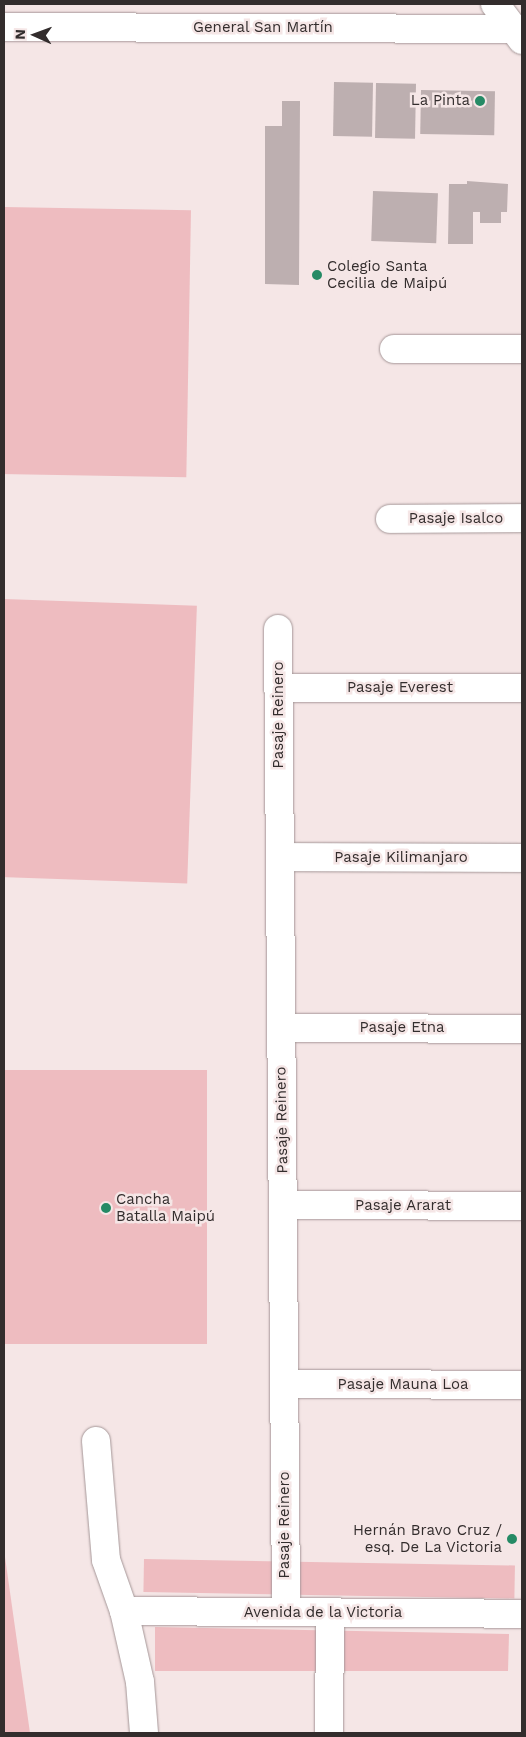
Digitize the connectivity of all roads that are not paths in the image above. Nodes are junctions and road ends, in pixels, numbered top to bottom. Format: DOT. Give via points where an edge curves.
graph roads {
  1 [pos="495,4"];
  2 [pos="137,15"];
  3 [pos="4,27"];
  4 [pos="519,32"];
  5 [pos="394,349"];
  6 [pos="522,349"];
  7 [pos="522,518"];
  8 [pos="390,519"];
  9 [pos="278,629"];
  10 [pos="278,688"];
  11 [pos="522,688"];
  12 [pos="280,857"];
  13 [pos="522,858"];
  14 [pos="281,1028"];
  15 [pos="522,1028"];
  16 [pos="283,1205"];
  17 [pos="522,1206"];
  18 [pos="284,1384"];
  19 [pos="522,1386"];
  20 [pos="96,1441"];
  21 [pos="124,1611"];
  22 [pos="286,1612"];
  23 [pos="330,1613"];
  24 [pos="522,1614"];
  25 [pos="144,1733"];
  26 [pos="329,1733"];
  1 -- 4 [label="street"];
  2 -- 3 [label="street, General San Martín"];
  2 -- 4 [label="street, General San Martín"];
  5 -- 6 [label="street"];
  7 -- 8 [label="street, Pasaje Isalco"];
  9 -- 10 [label="street, Pasaje Reinero"];
  10 -- 11 [label="street, Pasaje Everest"];
  10 -- 12 [label="street, Pasaje Reinero"];
  12 -- 13 [label="street, Pasaje Kilimanjaro"];
  12 -- 14 [label="street, Pasaje Reinero"];
  14 -- 15 [label="street, Pasaje Etna"];
  14 -- 16 [label="street, Pasaje Reinero"];
  16 -- 17 [label="street, Pasaje Ararat"];
  16 -- 18 [label="street, Pasaje Reinero"];
  18 -- 19 [label="street, Pasaje Mauna Loa"];
  18 -- 22 [label="street, Pasaje Reinero"];
  20 -- 21 [label="street" via="106,1560"];
  21 -- 22 [label="street, Avenida de la Victoria"];
  21 -- 25 [label="street" via="140,1682"];
  22 -- 23 [label="street, Avenida de la Victoria"];
  23 -- 24 [label="street, Avenida de la Victoria"];
  23 -- 26 [label="street"];
}
